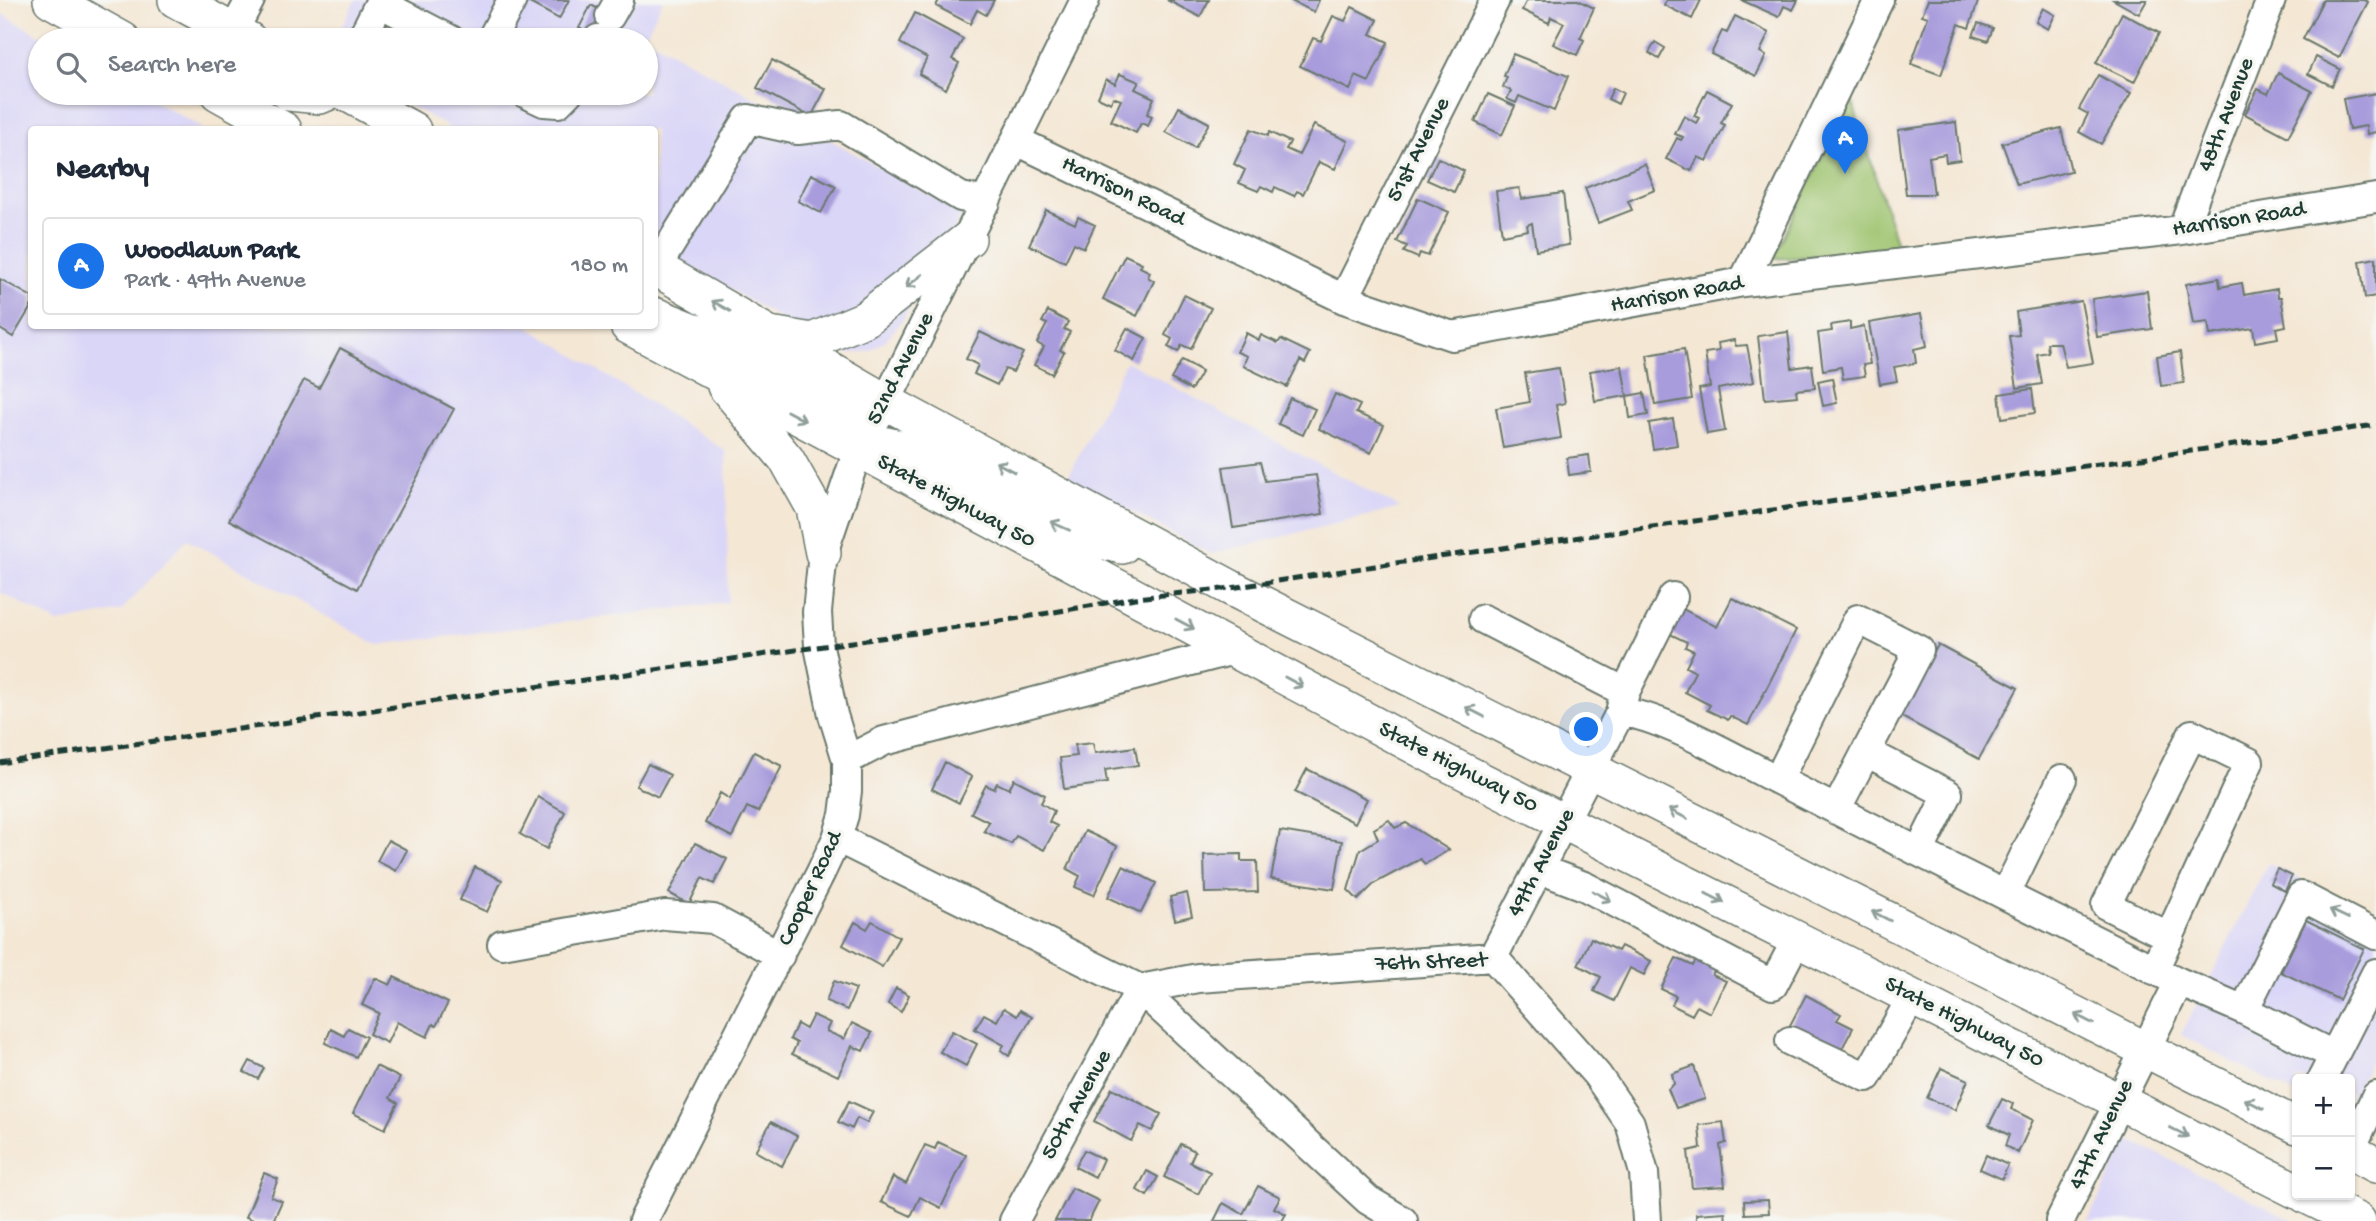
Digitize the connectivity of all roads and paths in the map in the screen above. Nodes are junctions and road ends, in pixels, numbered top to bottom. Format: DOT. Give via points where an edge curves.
graph roads {
  1 [pos="51,0"];
  2 [pos="176,0"];
  3 [pos="250,0"];
  4 [pos="512,0"];
  5 [pos="1085,0"];
  6 [pos="1495,0"];
  7 [pos="1880,0"];
  8 [pos="2272,0"];
  9 [pos="381,1"];
  10 [pos="105,28"];
  11 [pos="227,28"];
  12 [pos="243,28"];
  13 [pos="367,28"];
  14 [pos="429,28"];
  15 [pos="497,28"];
  16 [pos="239,105"];
  17 [pos="368,105"];
  18 [pos="277,126"];
  19 [pos="406,126"];
  20 [pos="1017,141"];
  21 [pos="2376,198"];
  22 [pos="986,202"];
  23 [pos="2182,230"];
  24 [pos="968,239"];
  25 [pos="658,262"];
  26 [pos="658,269"];
  27 [pos="1743,282"];
  28 [pos="1344,299"];
  29 [pos="658,317"];
  30 [pos="633,329"];
  31 [pos="768,333"];
  32 [pos="714,373"];
  33 [pos="886,402"];
  34 [pos="858,450"];
  35 [pos="823,553"];
  36 [pos="1173,557"];
  37 [pos="1673,597"];
  38 [pos="1483,619"];
  39 [pos="1234,650"];
  40 [pos="1623,703"];
  41 [pos="1866,752"];
  42 [pos="847,760"];
  43 [pos="1591,770"];
  44 [pos="2062,779"];
  45 [pos="1777,780"];
  46 [pos="1836,810"];
  47 [pos="1564,822"];
  48 [pos="837,838"];
  49 [pos="1919,852"];
  50 [pos="1539,869"];
  51 [pos="2005,895"];
  52 [pos="2376,934"];
  53 [pos="2170,937"];
  54 [pos="1797,939"];
  55 [pos="502,944"];
  56 [pos="780,955"];
  57 [pos="1493,957"];
  58 [pos="2376,973"];
  59 [pos="2166,976"];
  60 [pos="1140,989"];
  61 [pos="1912,997"];
  62 [pos="2244,1010"];
  63 [pos="1790,1041"];
  64 [pos="2145,1049"];
  65 [pos="2328,1067"];
  66 [pos="2376,1096"];
  67 [pos="2118,1101"];
  68 [pos="2292,1123"];
  69 [pos="2355,1140"];
  70 [pos="2355,1154"];
  71 [pos="2376,1165"];
  72 [pos="2292,1188"];
  73 [pos="2315,1200"];
  74 [pos="1363,1211"];
  75 [pos="643,1221"];
  76 [pos="1014,1221"];
  77 [pos="1403,1221"];
  78 [pos="1647,1221"];
  79 [pos="2060,1221"];
  80 [pos="2358,1221"];
  1 -- 10 [label="main road"];
  2 -- 11 [label="main road"];
  3 -- 12 [label="street"];
  4 -- 15 [label="street"];
  5 -- 20 [label="street, 52nd Avenue"];
  6 -- 28 [label="street, 51st Avenue"];
  7 -- 27 [label="street"];
  8 -- 23 [label="street, 48th Avenue"];
  9 -- 13 [label="street"];
  9 -- 14 [label="street"];
  16 -- 18 [label="main road"];
  17 -- 19 [label="main road"];
  20 -- 22 [label="street, 52nd Avenue"];
  20 -- 28 [label="street, Harrison Road"];
  21 -- 23 [label="street, Harrison Road"];
  22 -- 24 [label="street, 52nd Avenue"];
  22 -- 25 [label="street" via="961,197 841,125 797,130 748,119"];
  23 -- 27 [label="street, Harrison Road"];
  24 -- 31 [label="main road, one-way" via="865,319 812,341"];
  24 -- 33 [label="street, 52nd Avenue"];
  31 -- 26 [label="main road, one-way"];
  27 -- 28 [label="street, Harrison Road" via="1452,336"];
  29 -- 33 [label="main road" via="704,335 851,415 863,416"];
  30 -- 32 [label="main road, State Highway 50"];
  31 -- 33 [label="main road"];
  32 -- 34 [label="main road, State Highway 50, one-way"];
  32 -- 35 [label="main road" via="787,460 814,508"];
  33 -- 34 [label="street, 52nd Avenue"];
  36 -- 33 [label="main road, one-way"];
  34 -- 35 [label="street, 52nd Avenue"];
  36 -- 34 [label="main road, one-way" via="1075,532 905,449 878,443"];
  34 -- 39 [label="main road, State Highway 50, one-way"];
  35 -- 42 [label="street, 52nd Avenue" via="819,646"];
  43 -- 36 [label="main road, one-way"];
  37 -- 40 [label="street, 49th Avenue"];
  38 -- 40 [label="street"];
  39 -- 42 [label="street" via="884,741"];
  39 -- 47 [label="main road, State Highway 50, one-way"];
  40 -- 43 [label="street, 49th Avenue"];
  40 -- 45 [label="street" via="1631,713 1664,724"];
  41 -- 45 [label="street" via="1919,650 1858,619"];
  41 -- 46 [label="street"];
  41 -- 49 [label="street" via="1948,794"];
  42 -- 48 [label="street, Cooper Road" via="846,803"];
  43 -- 47 [label="street, 49th Avenue"];
  64 -- 43 [label="main road, one-way"];
  44 -- 51 [label="street"];
  45 -- 46 [label="street"];
  46 -- 49 [label="street"];
  47 -- 50 [label="street, 49th Avenue"];
  47 -- 54 [label="main road, State Highway 50, one-way"];
  48 -- 56 [label="street, Cooper Road"];
  48 -- 60 [label="street"];
  49 -- 51 [label="street"];
  50 -- 54 [label="street, one-way" via="1584,886 1773,985"];
  50 -- 57 [label="street, 49th Avenue"];
  51 -- 59 [label="street"];
  52 -- 62 [label="street, one-way" via="2301,896"];
  53 -- 53 [label="street, 47th Avenue" via="2249,762 2192,734 2106,905"];
  53 -- 59 [label="street, 47th Avenue"];
  54 -- 61 [label="main road, State Highway 50"];
  55 -- 56 [label="street" via="665,915 713,919"];
  56 -- 75 [label="street, Cooper Road"];
  57 -- 60 [label="street, 76th Street" via="1198,978"];
  57 -- 78 [label="street, 76th Street" via="1597,1075 1630,1123 1644,1173"];
  58 -- 65 [label="street"];
  59 -- 62 [label="street"];
  59 -- 64 [label="street, 47th Avenue"];
  60 -- 74 [label="street"];
  60 -- 76 [label="street, 50th Avenue"];
  61 -- 63 [label="street" via="1867,1077"];
  61 -- 67 [label="main road, State Highway 50"];
  62 -- 65 [label="street"];
  64 -- 67 [label="street, 47th Avenue"];
  68 -- 64 [label="main road, one-way"];
  66 -- 69 [label="street"];
  67 -- 72 [label="main road, State Highway 50, one-way"];
  67 -- 79 [label="street, 47th Avenue"];
  70 -- 71 [label="main road"];
  73 -- 80 [label="main road"];
  74 -- 77 [label="street"];
}
